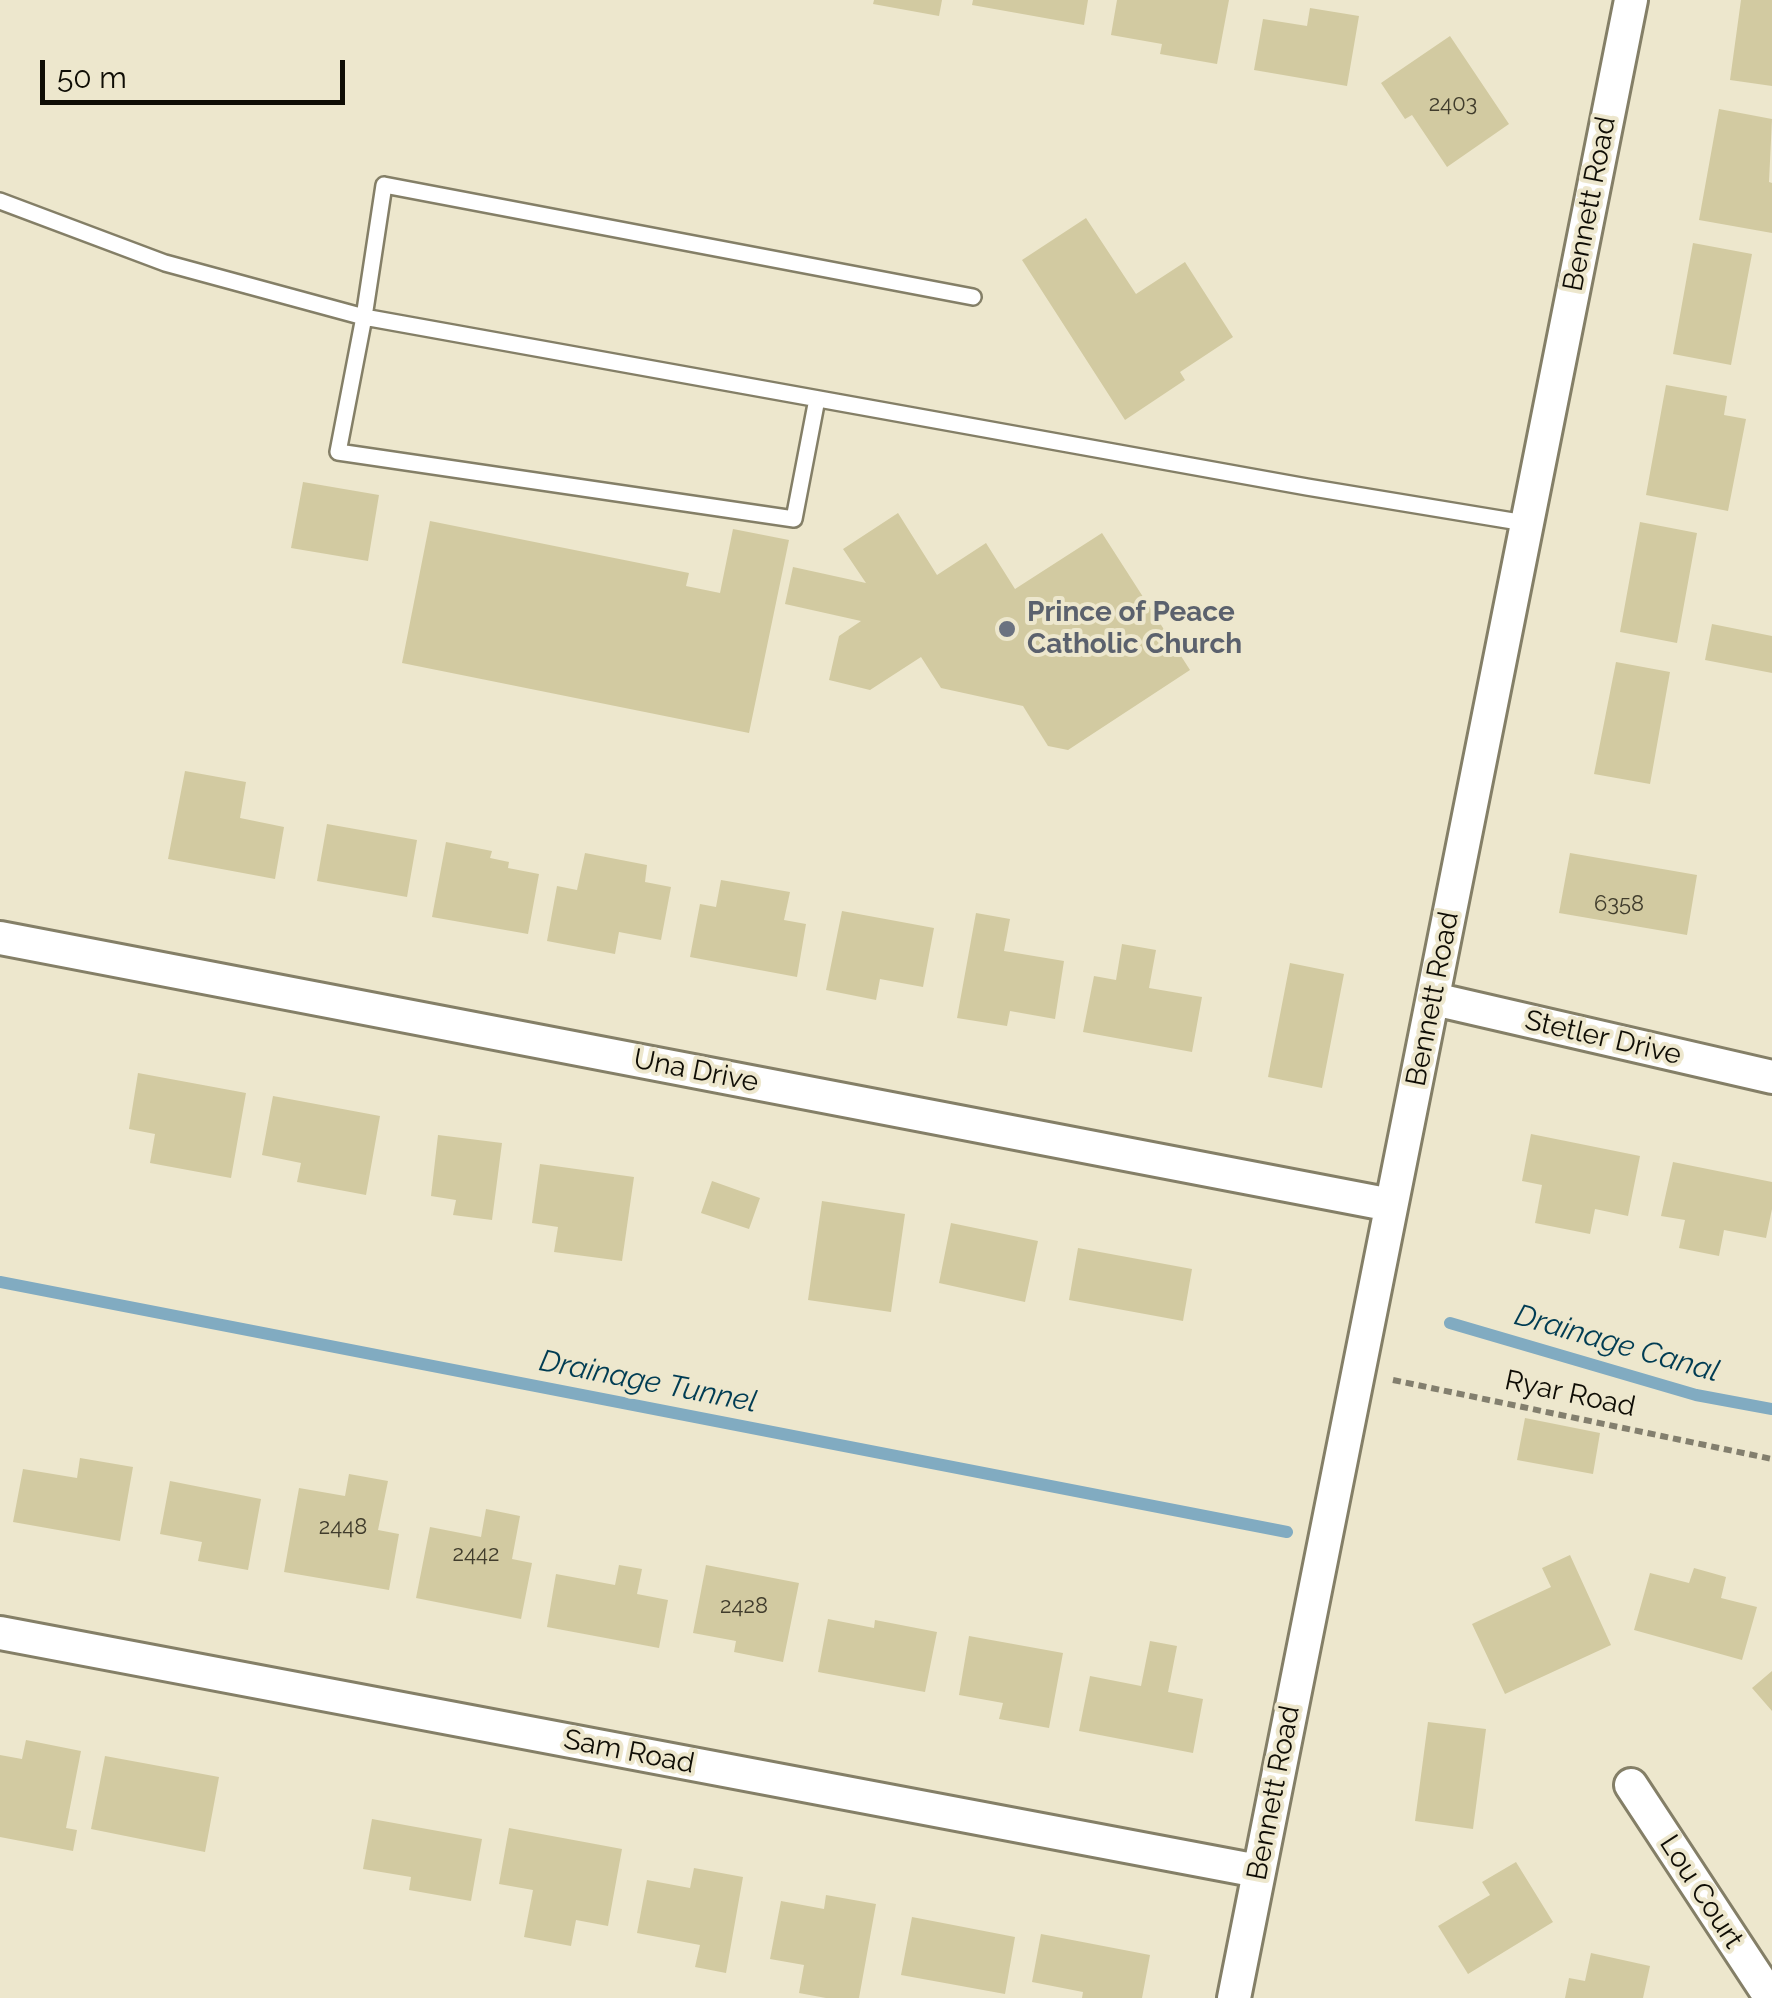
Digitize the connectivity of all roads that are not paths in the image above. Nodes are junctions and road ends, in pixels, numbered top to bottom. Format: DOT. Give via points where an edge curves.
graph roads {
  1 [pos="1631,0"];
  2 [pos="0,201"];
  3 [pos="973,297"];
  4 [pos="364,317"];
  5 [pos="817,399"];
  6 [pos="1525,522"];
  7 [pos="0,938"];
  8 [pos="1434,998"];
  9 [pos="1772,1077"];
  10 [pos="1392,1205"];
  11 [pos="0,1633"];
  12 [pos="1631,1786"];
  13 [pos="1258,1872"];
  14 [pos="1234,1998"];
  15 [pos="1771,1998"];
  1 -- 6 [label="street, Bennett Road"];
  2 -- 4 [label="lane" via="165,263"];
  3 -- 4 [label="lane" via="384,185"];
  4 -- 5 [label="lane"];
  4 -- 5 [label="lane" via="338,452 794,520"];
  5 -- 6 [label="lane"];
  6 -- 8 [label="street, Bennett Road"];
  7 -- 10 [label="street, Una Drive"];
  8 -- 9 [label="street, Stetler Drive"];
  8 -- 10 [label="street, Bennett Road"];
  10 -- 13 [label="street, Bennett Road"];
  11 -- 13 [label="street, Sam Road"];
  12 -- 15 [label="street, Lou Court"];
  13 -- 14 [label="street, Bennett Road"];
}
